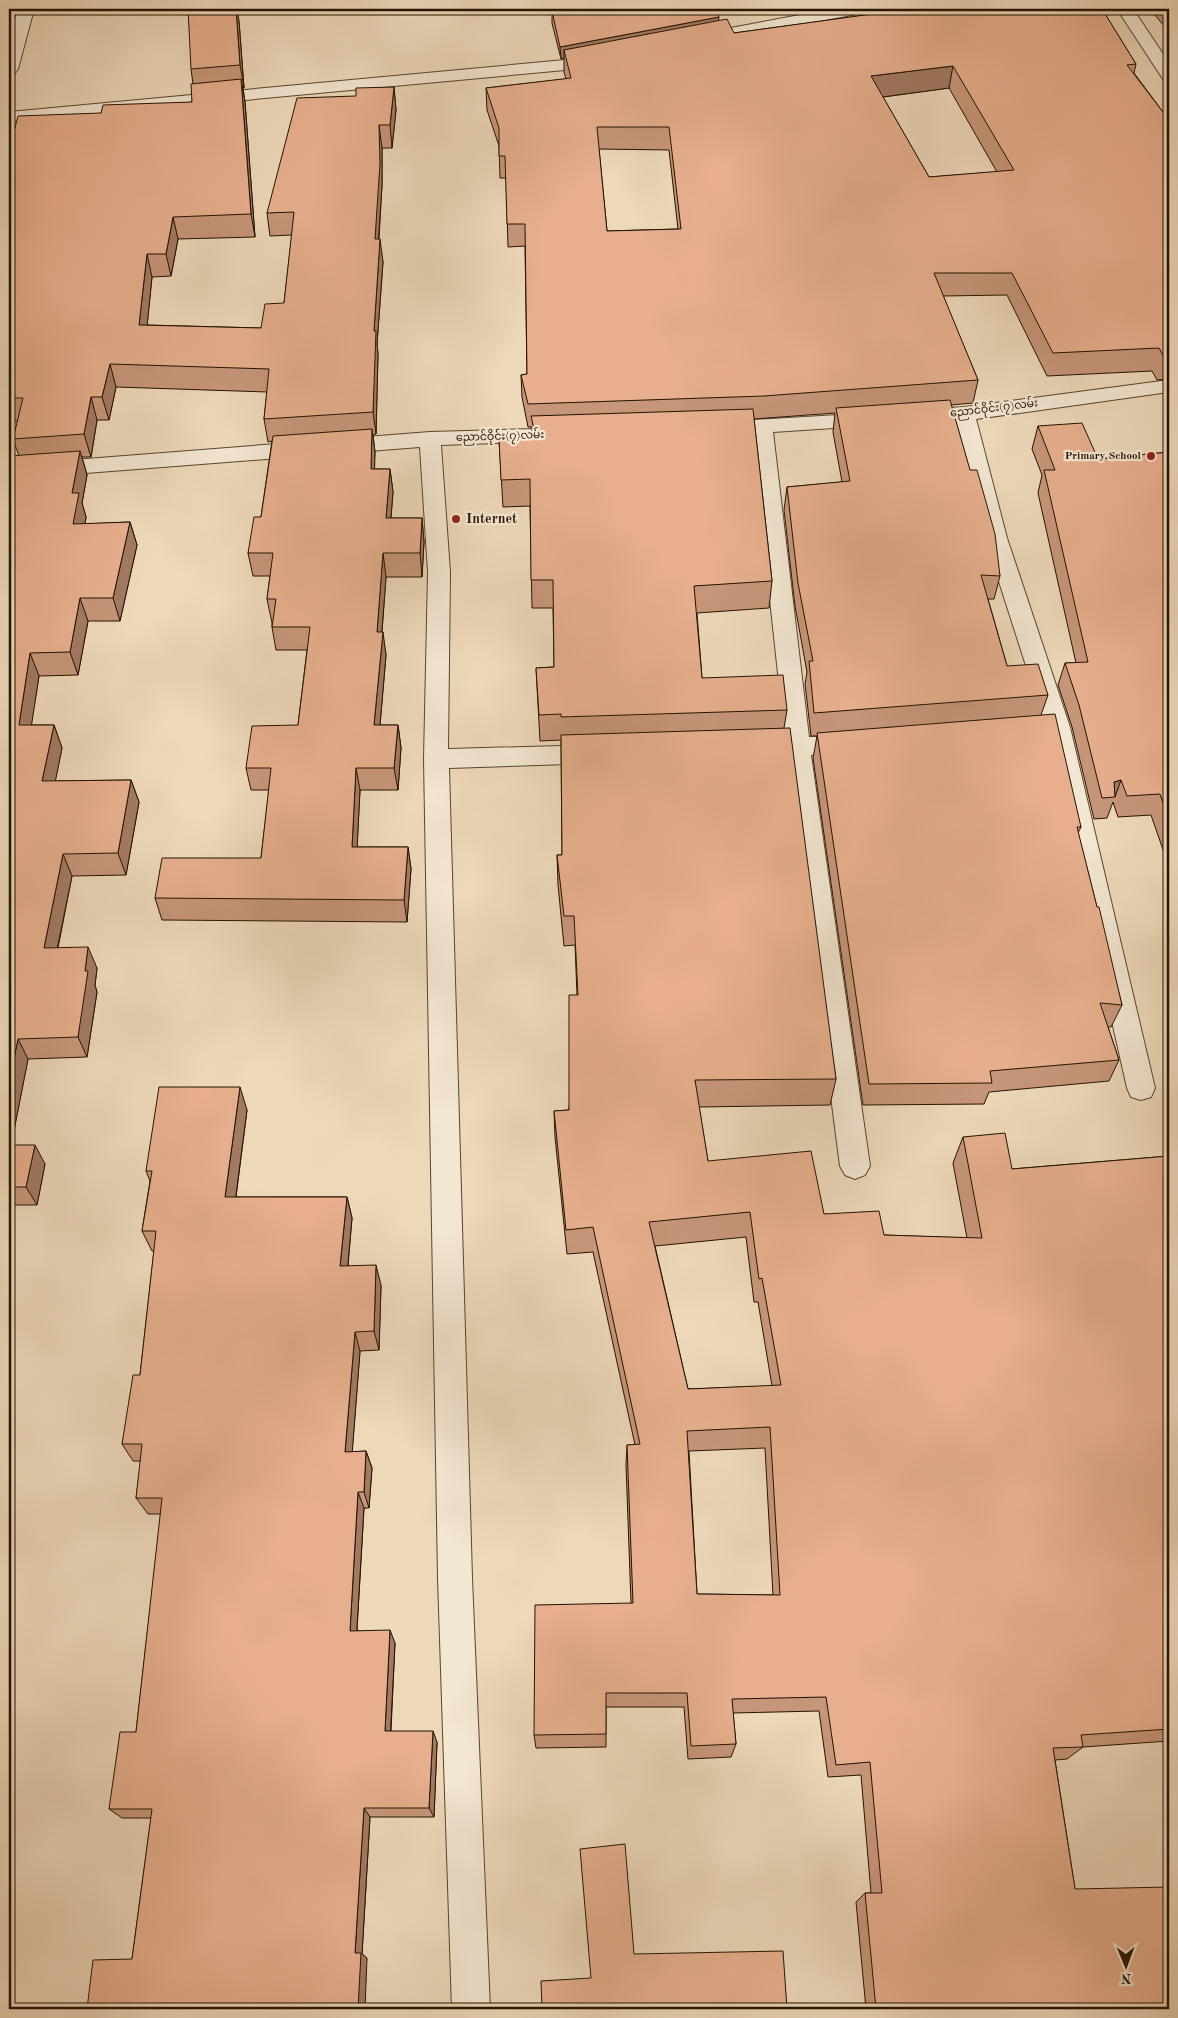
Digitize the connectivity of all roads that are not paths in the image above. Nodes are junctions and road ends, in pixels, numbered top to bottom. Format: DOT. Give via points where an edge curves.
graph roads {
  1 [pos="26,9"];
  2 [pos="857,9"];
  3 [pos="1125,9"];
  4 [pos="682,42"];
  5 [pos="614,55"];
  6 [pos="9,69"];
  7 [pos="1168,71"];
  8 [pos="9,117"];
  9 [pos="1169,386"];
  10 [pos="964,414"];
  11 [pos="762,428"];
  12 [pos="693,430"];
  13 [pos="586,434"];
  14 [pos="430,440"];
  15 [pos="9,472"];
  16 [pos="1058,727"];
  17 [pos="1000,732"];
  18 [pos="875,742"];
  19 [pos="798,748"];
  20 [pos="730,750"];
  21 [pos="622,753"];
  22 [pos="436,759"];
  23 [pos="1140,1088"];
  24 [pos="855,1166"];
  25 [pos="471,2009"];
  1 -- 6 [label="street"];
  2 -- 4 [label="street"];
  3 -- 7 [label="street"];
  5 -- 8 [label="street" via="565,65"];
  9 -- 10 [label="street, ညောင်ဝိုင်း(၇)လမ်း"];
  10 -- 11 [label="street, ညောင်ဝိုင်း(၇)လမ်း"];
  10 -- 16 [label="street" via="996,538"];
  11 -- 12 [label="street, ညောင်ဝိုင်း(၇)လမ်း"];
  11 -- 19 [label="street"];
  13 -- 14 [label="street, ညောင်ဝိုင်း(၇)လမ်း"];
  14 -- 15 [label="street, ညောင်ဝိုင်း(၇)လမ်း"];
  14 -- 22 [label="street" via="439,572"];
  16 -- 17 [label="street"];
  16 -- 23 [label="street"];
  18 -- 19 [label="street"];
  19 -- 20 [label="street"];
  19 -- 24 [label="street"];
  21 -- 22 [label="street"];
  22 -- 25 [label="street" via="455,1578"];
}
